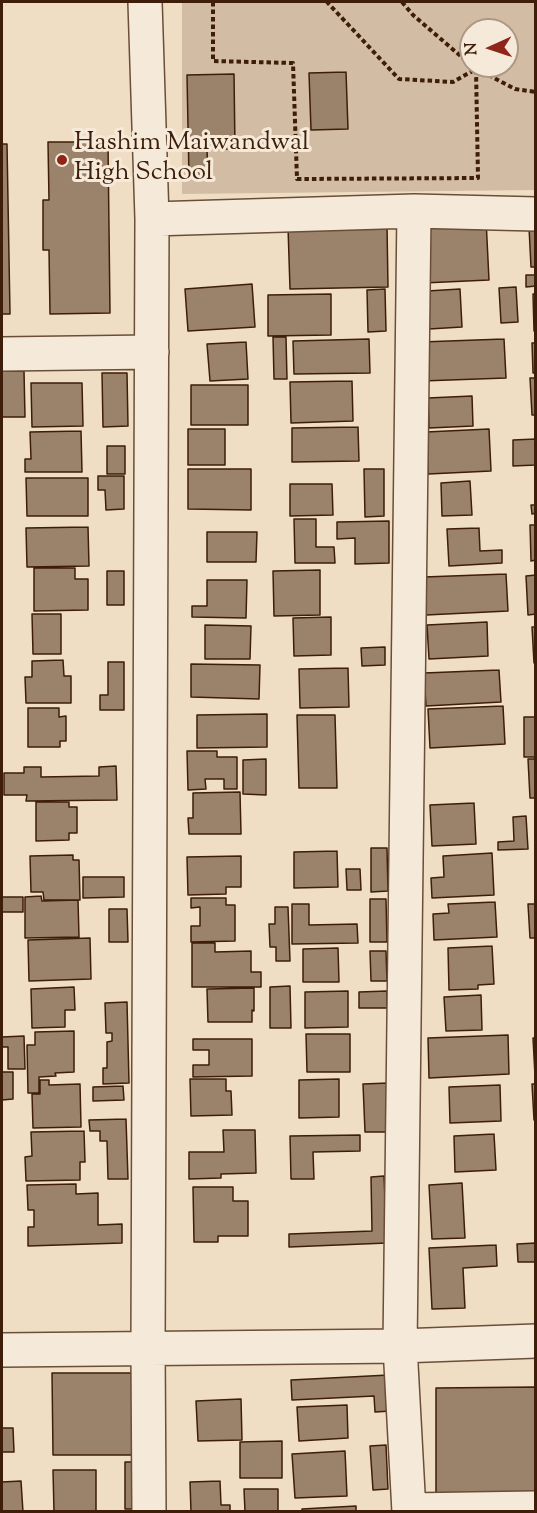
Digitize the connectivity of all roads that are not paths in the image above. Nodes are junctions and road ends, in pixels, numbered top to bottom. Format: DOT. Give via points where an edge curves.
graph roads {
  1 [pos="145,2"];
  2 [pos="414,211"];
  3 [pos="536,214"];
  4 [pos="152,219"];
  5 [pos="152,352"];
  6 [pos="2,354"];
  7 [pos="536,1341"];
  8 [pos="400,1346"];
  9 [pos="148,1347"];
  10 [pos="2,1350"];
  11 [pos="536,1508"];
  12 [pos="409,1511"];
  13 [pos="149,1512"];
  1 -- 4 [label="street"];
  2 -- 3 [label="street"];
  2 -- 4 [label="street"];
  2 -- 8 [label="street"];
  4 -- 5 [label="street"];
  5 -- 6 [label="street"];
  5 -- 9 [label="street"];
  7 -- 8 [label="street"];
  8 -- 9 [label="street"];
  8 -- 12 [label="street"];
  9 -- 10 [label="street"];
  9 -- 13 [label="street"];
  11 -- 12 [label="street"];
}
